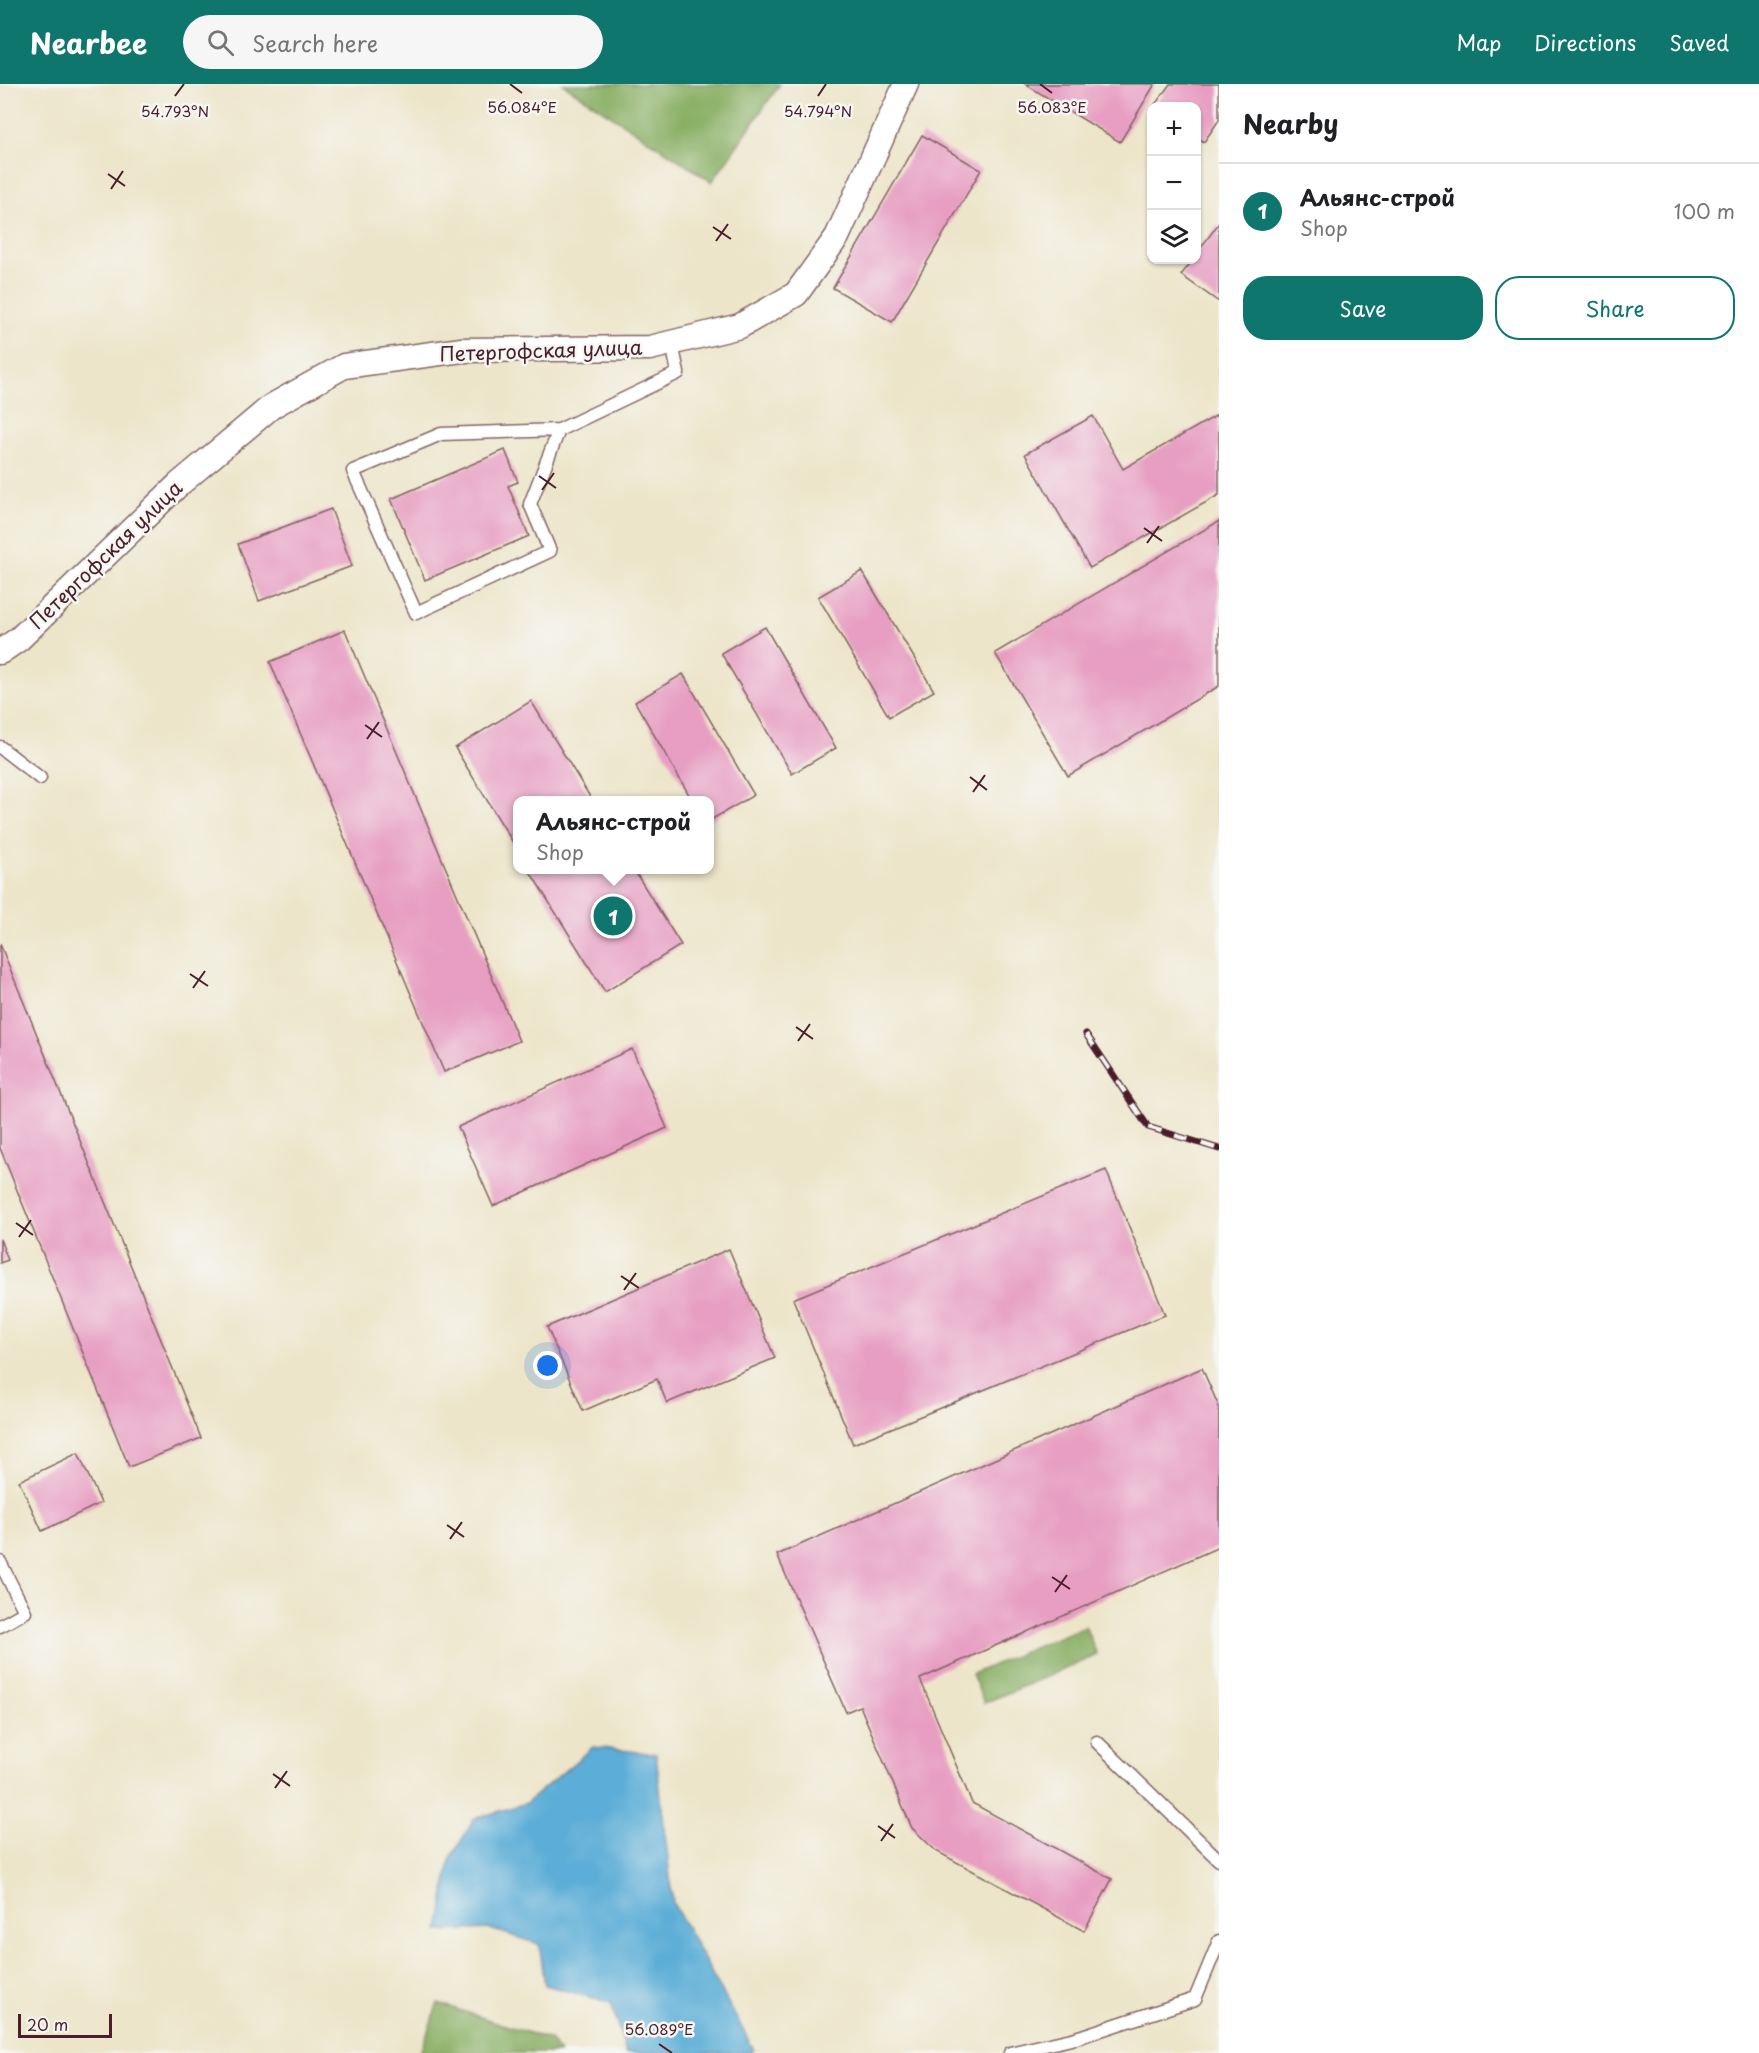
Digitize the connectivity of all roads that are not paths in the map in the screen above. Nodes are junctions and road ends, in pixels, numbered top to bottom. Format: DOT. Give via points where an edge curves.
graph roads {
  1 [pos="906,84"];
  2 [pos="672,343"];
  3 [pos="559,430"];
  4 [pos="0,652"];
  5 [pos="0,747"];
  6 [pos="40,778"];
  7 [pos="0,1562"];
  8 [pos="0,1626"];
  9 [pos="1097,1742"];
  10 [pos="1219,1860"];
  11 [pos="1219,1941"];
  12 [pos="1010,2053"];
  1 -- 2 [label="street, Петергофская улица" via="837,237 796,294 740,326"];
  2 -- 3 [label="lane" via="678,373"];
  2 -- 4 [label="street, Петергофская улица" via="650,348 462,350 344,366 272,406 178,485 19,639"];
  3 -- 3 [label="lane" via="441,434 353,471 416,613 550,551 530,504"];
  5 -- 6 [label="lane"];
  7 -- 8 [label="lane" via="25,1612"];
  9 -- 10 [label="lane"];
  11 -- 12 [label="lane" via="1195,1999 1077,2038"];
}
